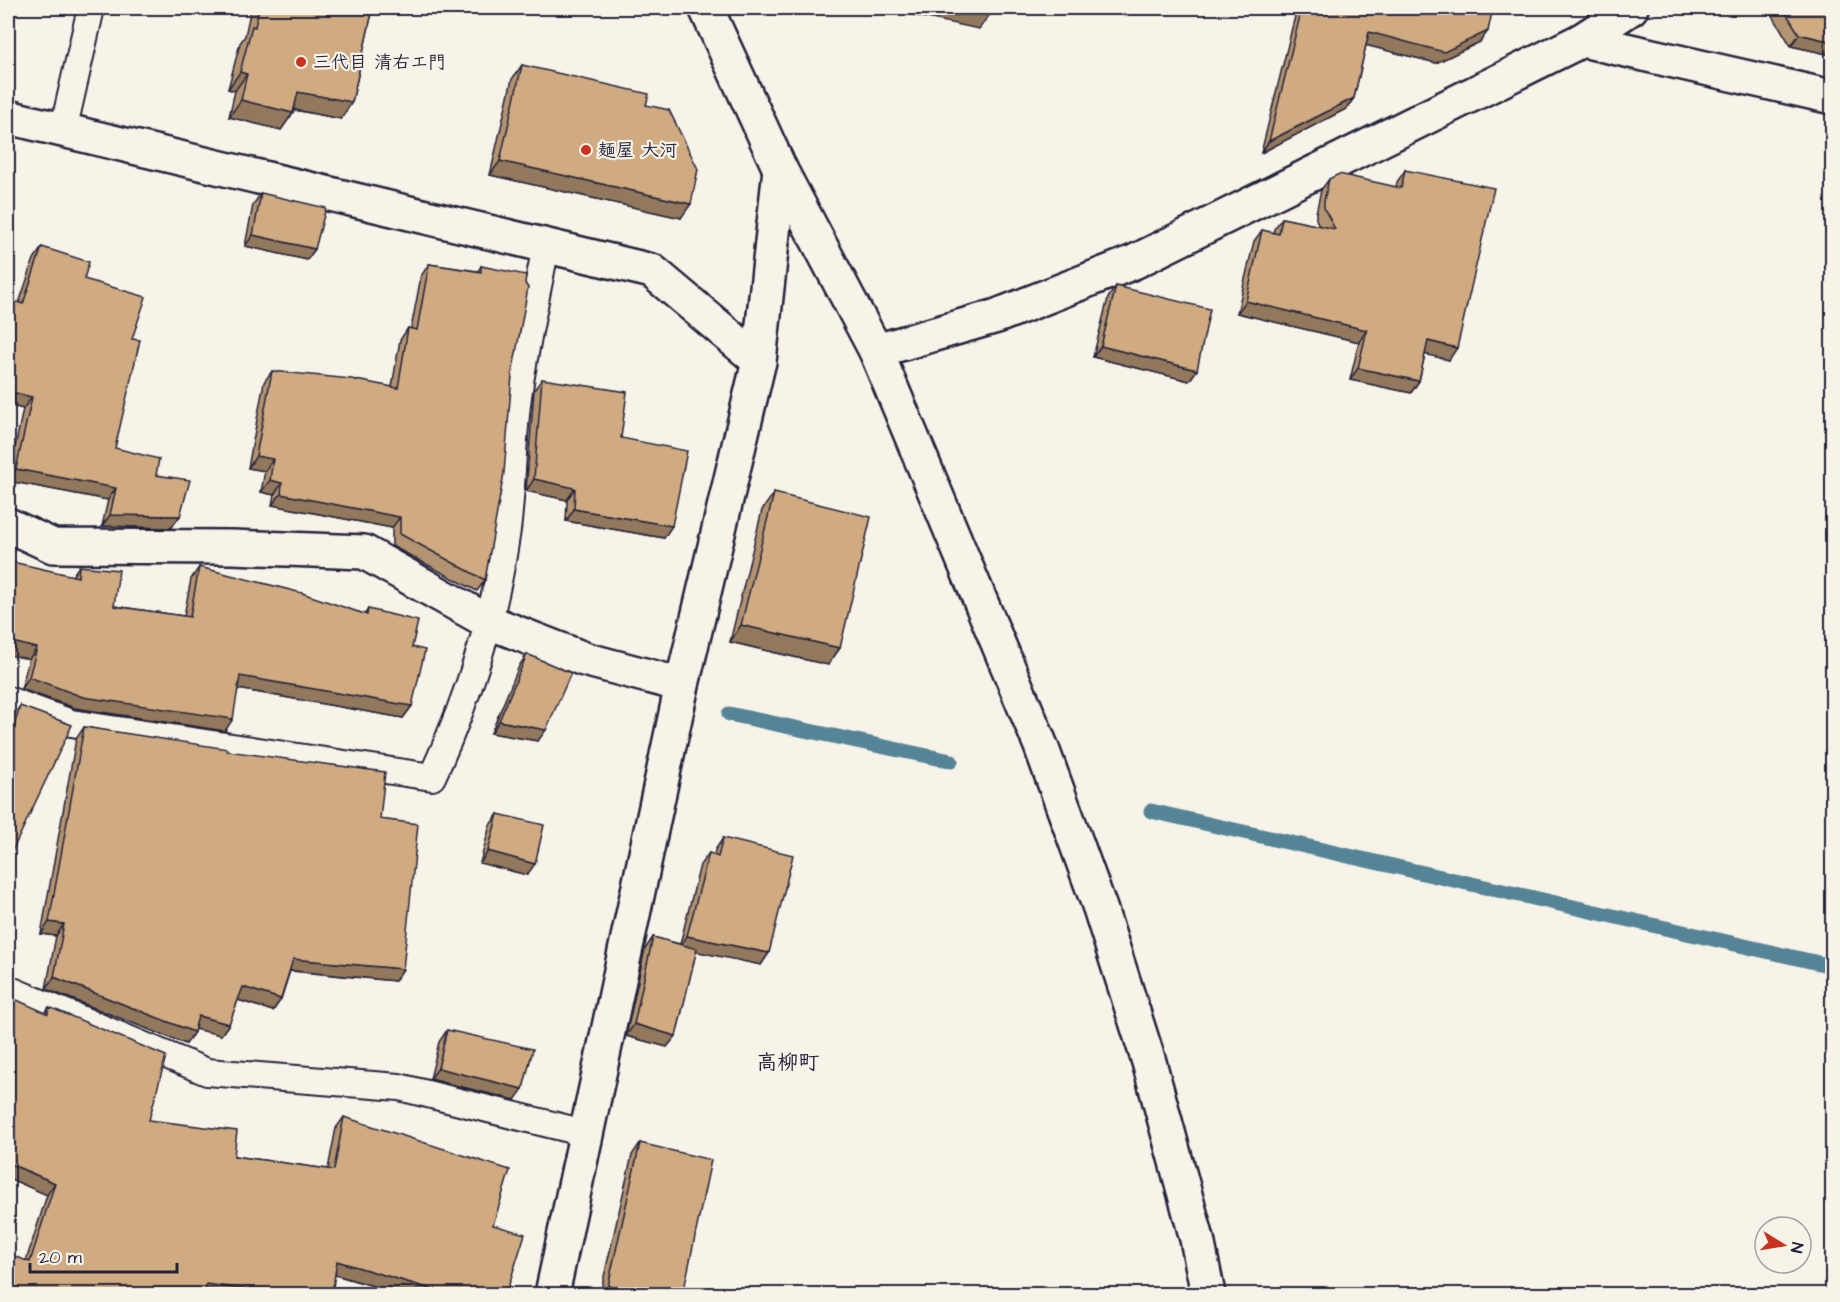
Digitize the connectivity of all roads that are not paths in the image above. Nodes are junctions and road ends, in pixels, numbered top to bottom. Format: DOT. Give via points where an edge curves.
graph roads {
  1 [pos="91,8"];
  2 [pos="706,8"];
  3 [pos="1631,8"];
  4 [pos="1582,40"];
  5 [pos="1833,97"];
  6 [pos="8,117"];
  7 [pos="63,130"];
  8 [pos="780,169"];
  9 [pos="546,246"];
  10 [pos="876,351"];
  11 [pos="759,361"];
  12 [pos="8,525"];
  13 [pos="489,622"];
  14 [pos="682,685"];
  15 [pos="8,700"];
  16 [pos="8,989"];
  17 [pos="585,1132"];
  18 [pos="552,1294"];
  19 [pos="1208,1294"];
  1 -- 7 [label="lane"];
  2 -- 8 [label="street"];
  3 -- 4 [label="street"];
  4 -- 5 [label="street"];
  4 -- 10 [label="street" via="1134,262 997,316"];
  6 -- 7 [label="street"];
  7 -- 9 [label="street"];
  8 -- 10 [label="street"];
  8 -- 11 [label="street"];
  9 -- 11 [label="street" via="652,271"];
  9 -- 13 [label="lane" via="519,388 507,529"];
  10 -- 19 [label="street" via="1041,746 1100,908 1149,1062"];
  11 -- 14 [label="street"];
  12 -- 13 [label="street" via="53,546 364,552"];
  13 -- 14 [label="street" via="584,659"];
  13 -- 15 [label="lane" via="456,725 432,777 71,723"];
  14 -- 17 [label="street"];
  16 -- 17 [label="lane" via="207,1072 399,1087"];
  17 -- 18 [label="street"];
}
